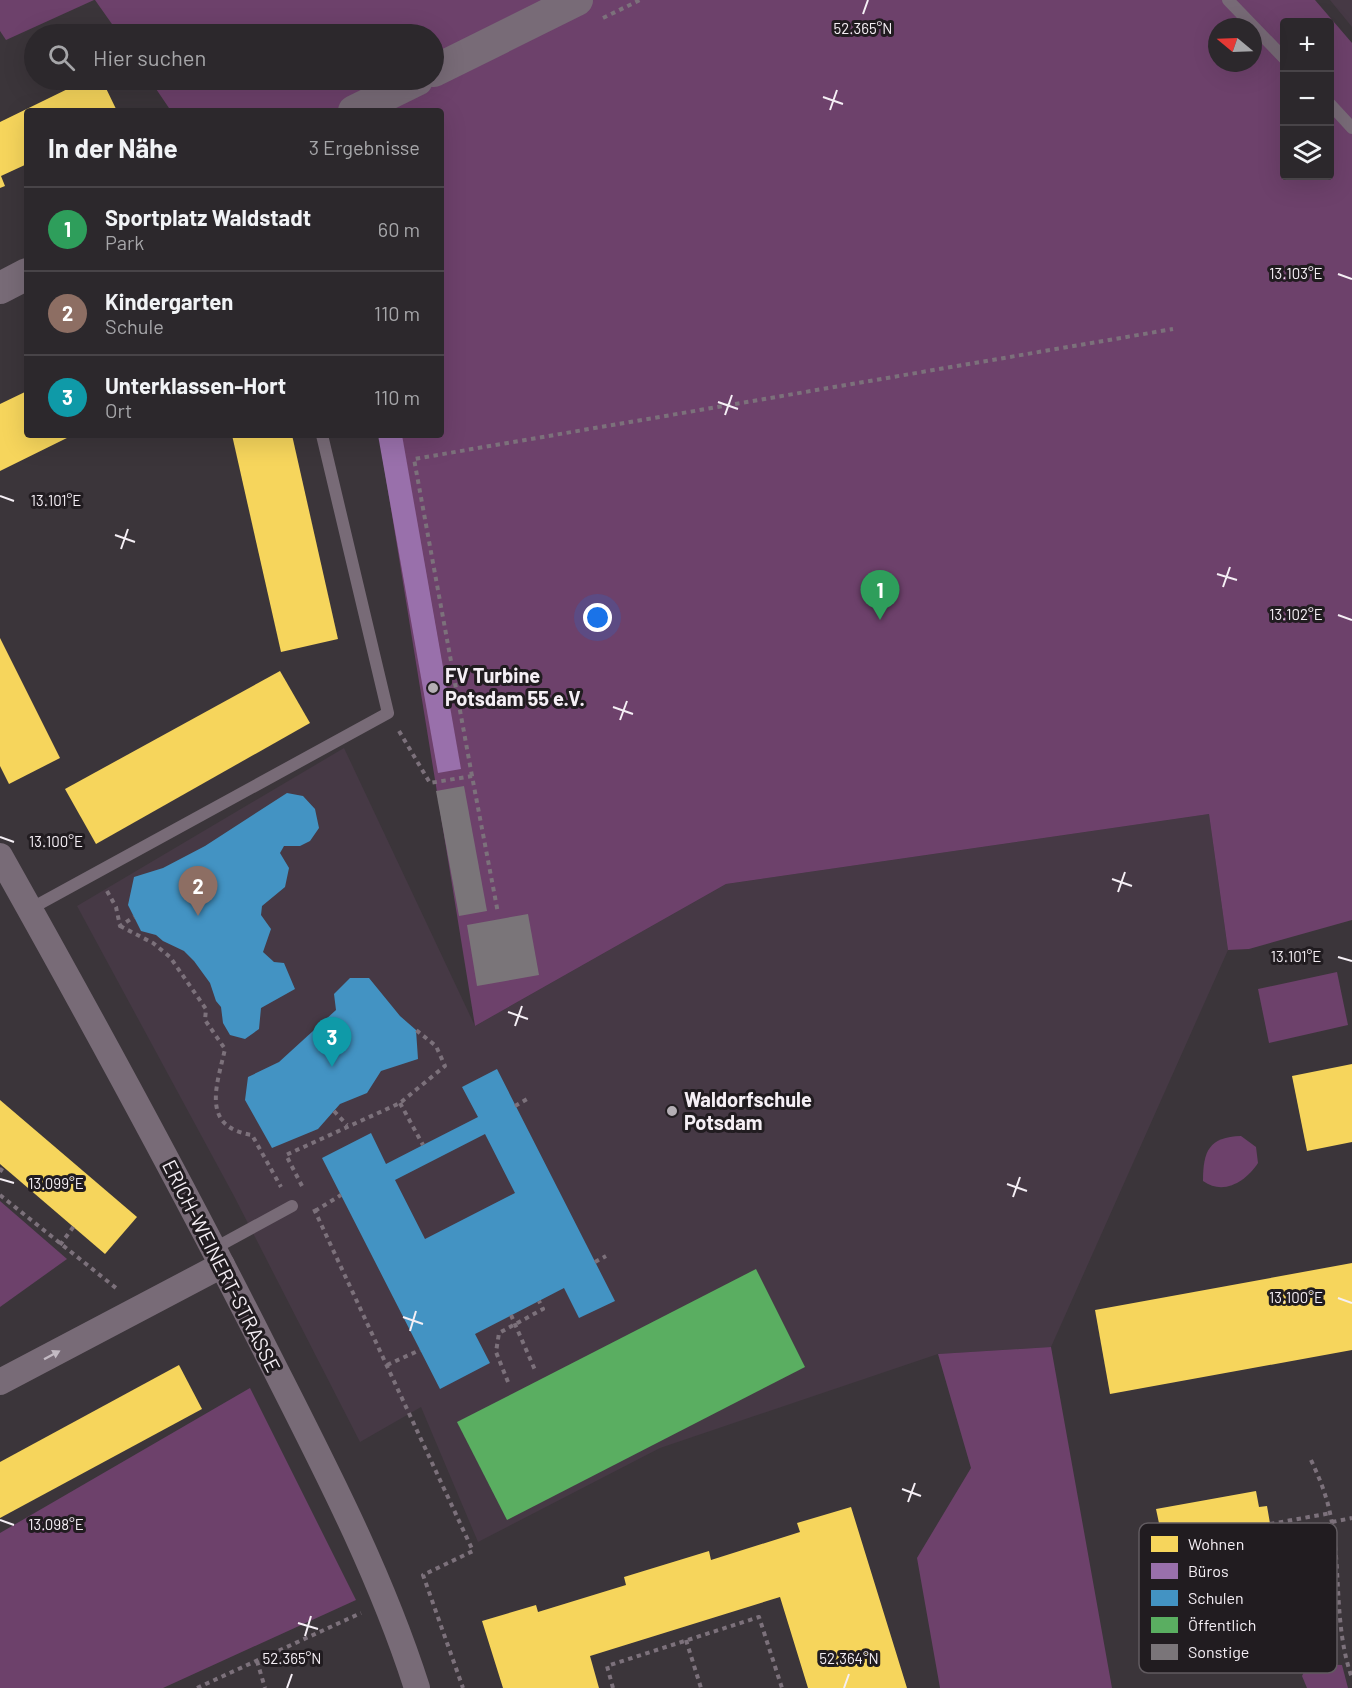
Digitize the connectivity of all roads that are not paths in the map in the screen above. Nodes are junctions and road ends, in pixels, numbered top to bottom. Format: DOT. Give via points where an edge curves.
graph roads {
  1 [pos="577,0"];
  2 [pos="1228,0"];
  3 [pos="1280,54"];
  4 [pos="444,66"];
  5 [pos="397,90"];
  6 [pos="360,108"];
  7 [pos="1334,110"];
  8 [pos="1352,128"];
  9 [pos="24,276"];
  10 [pos="0,288"];
  11 [pos="323,438"];
  12 [pos="0,856"];
  13 [pos="30,909"];
  14 [pos="292,1206"];
  15 [pos="218,1256"];
  16 [pos="0,1383"];
  17 [pos="417,1688"];
  1 -- 4 [label="street"];
  2 -- 3 [label="lane"];
  5 -- 6 [label="street"];
  7 -- 8 [label="lane"];
  9 -- 10 [label="street"];
  11 -- 13 [label="lane" via="388,713"];
  12 -- 13 [label="street, ERICH-WEINERT-STRASSE"];
  13 -- 15 [label="street, ERICH-WEINERT-STRASSE"];
  14 -- 15 [label="lane"];
  16 -- 15 [label="street, one-way" via="141,1307"];
  15 -- 17 [label="street, ERICH-WEINERT-STRASSE" via="327,1471 397,1627"];
}
